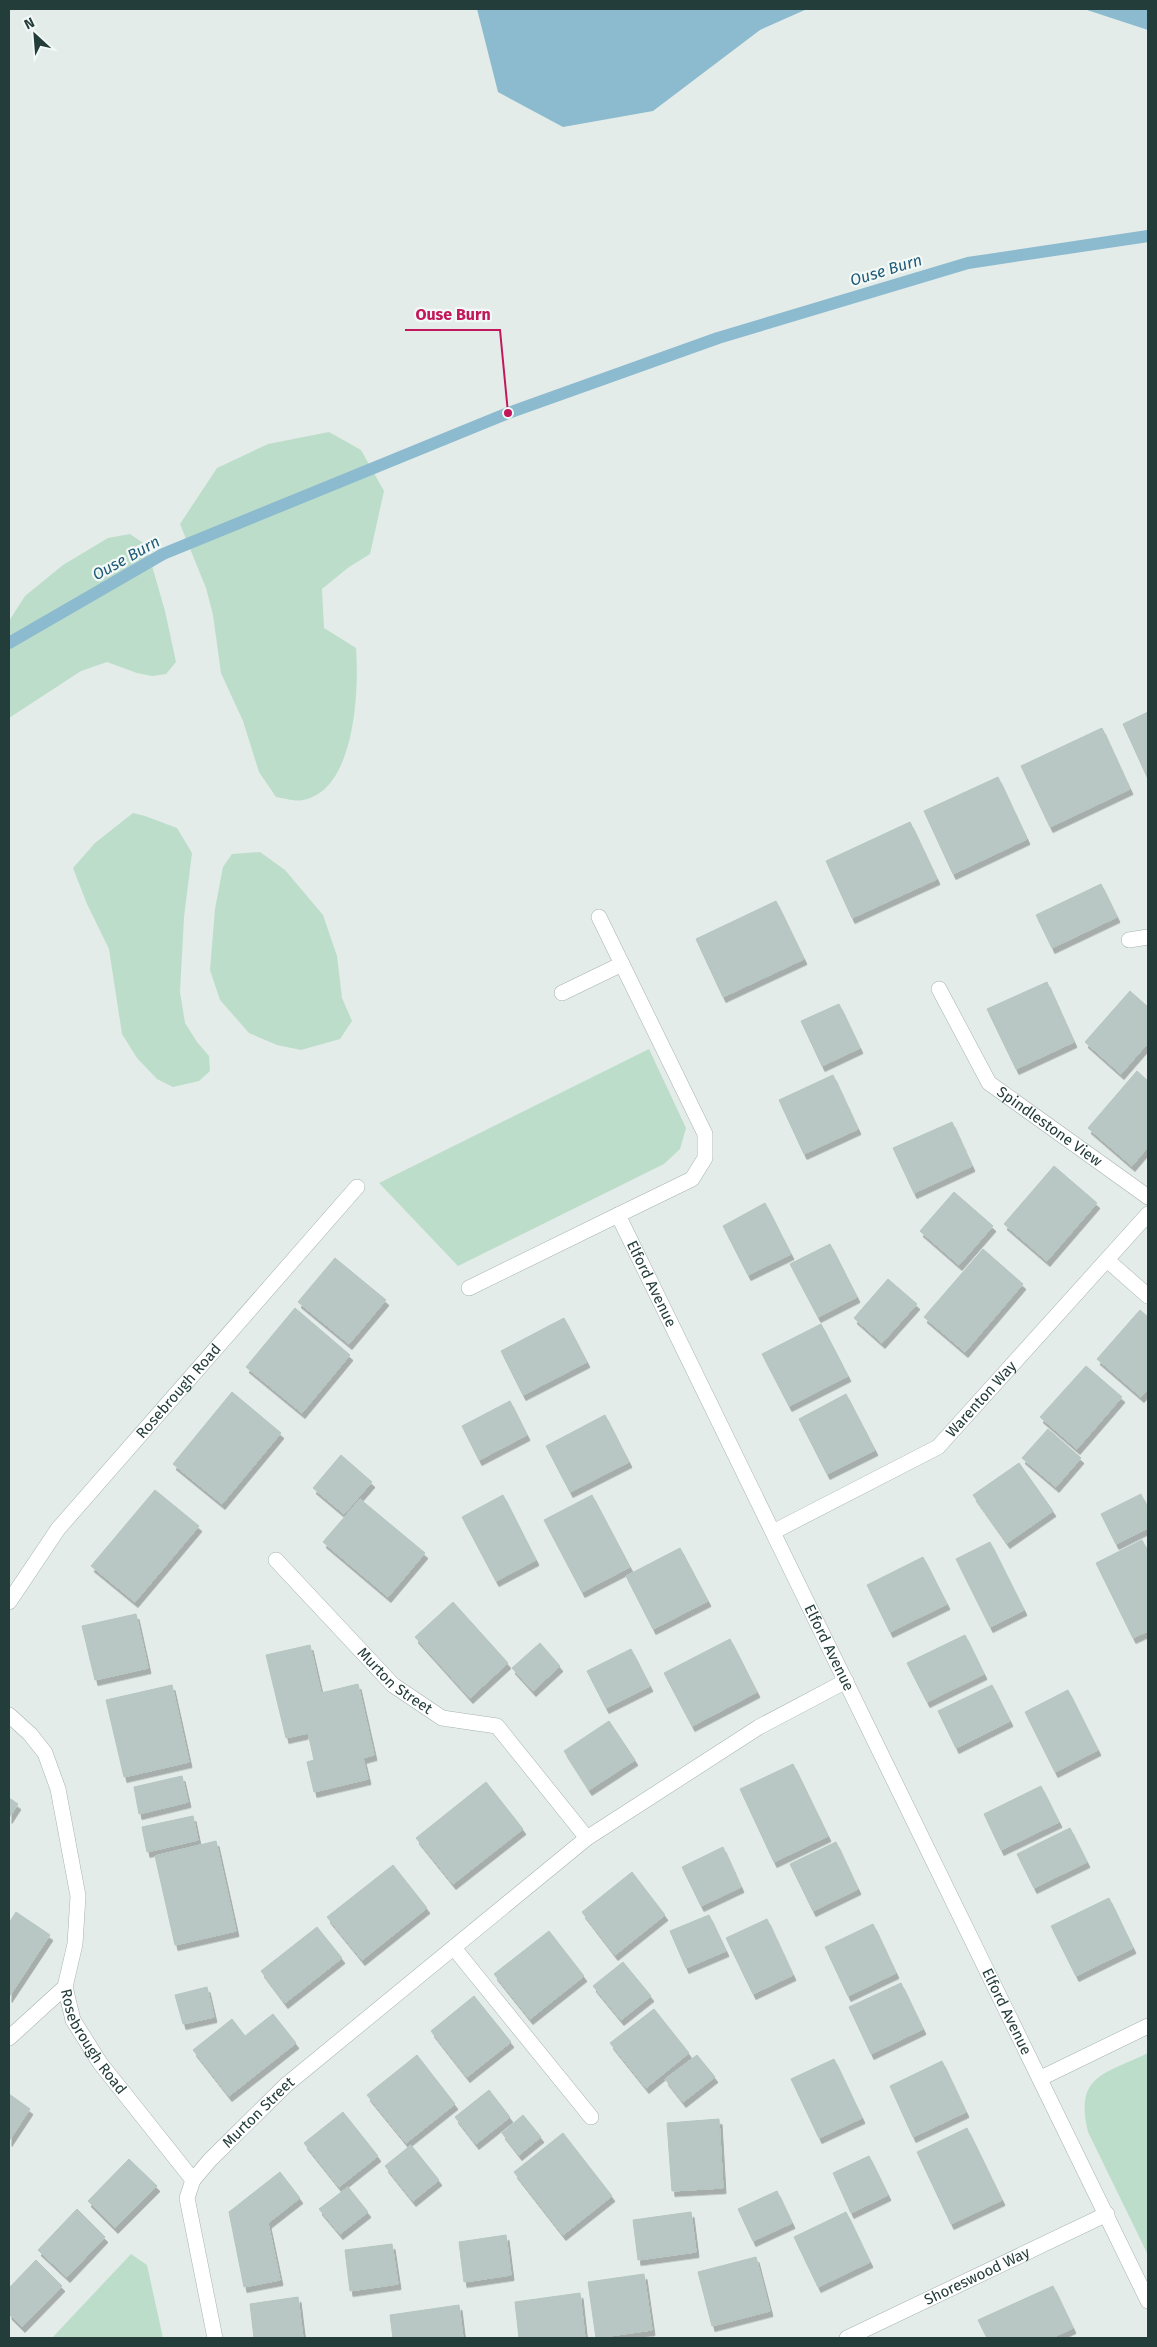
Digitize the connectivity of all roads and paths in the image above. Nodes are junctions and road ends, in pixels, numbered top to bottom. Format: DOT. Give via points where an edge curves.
graph roads {
  1 [pos="599,917"];
  2 [pos="1148,937"];
  3 [pos="1129,940"];
  4 [pos="622,964"];
  5 [pos="940,990"];
  6 [pos="562,993"];
  7 [pos="357,1187"];
  8 [pos="1148,1197"];
  9 [pos="1148,1214"];
  10 [pos="618,1215"];
  11 [pos="1107,1260"];
  12 [pos="469,1288"];
  13 [pos="1148,1296"];
  14 [pos="773,1532"];
  15 [pos="276,1560"];
  16 [pos="9,1602"];
  17 [pos="846,1681"];
  18 [pos="9,1715"];
  19 [pos="587,1838"];
  20 [pos="454,1948"];
  21 [pos="65,1987"];
  22 [pos="1148,2026"];
  23 [pos="9,2038"];
  24 [pos="1041,2078"];
  25 [pos="592,2117"];
  26 [pos="193,2180"];
  27 [pos="1107,2214"];
  28 [pos="1148,2301"];
  29 [pos="215,2338"];
  30 [pos="847,2338"];
  1 -- 4 [label="street"];
  2 -- 3 [label="street"];
  4 -- 6 [label="street"];
  4 -- 10 [label="street" via="705,1134 705,1158 692,1179"];
  5 -- 8 [label="street, Spindlestone View" via="989,1083"];
  7 -- 16 [label="street, Rosebrough Road" via="58,1529"];
  9 -- 11 [label="street, Warenton Way"];
  10 -- 12 [label="street"];
  10 -- 14 [label="street, Elford Avenue"];
  11 -- 13 [label="street"];
  11 -- 14 [label="street, Warenton Way" via="938,1447"];
  14 -- 17 [label="street, Elford Avenue"];
  15 -- 19 [label="street, Murton Street" via="393,1685 442,1718 497,1726"];
  17 -- 19 [label="street, Murton Street" via="759,1727"];
  17 -- 24 [label="street, Elford Avenue"];
  18 -- 21 [label="street, Rosebrough Road" via="30,1734 45,1754 58,1789 78,1896 75,1944"];
  19 -- 20 [label="street, Murton Street"];
  20 -- 25 [label="street"];
  20 -- 26 [label="street, Murton Street" via="286,2085"];
  21 -- 23 [label="street"];
  21 -- 26 [label="street, Rosebrough Road" via="73,2020 100,2063"];
  22 -- 24 [label="street"];
  24 -- 27 [label="street, Elford Avenue"];
  26 -- 29 [label="street, Murton Street" via="187,2198"];
  27 -- 28 [label="street, Elford Avenue"];
  27 -- 30 [label="street, Shoreswood Way"];
}
